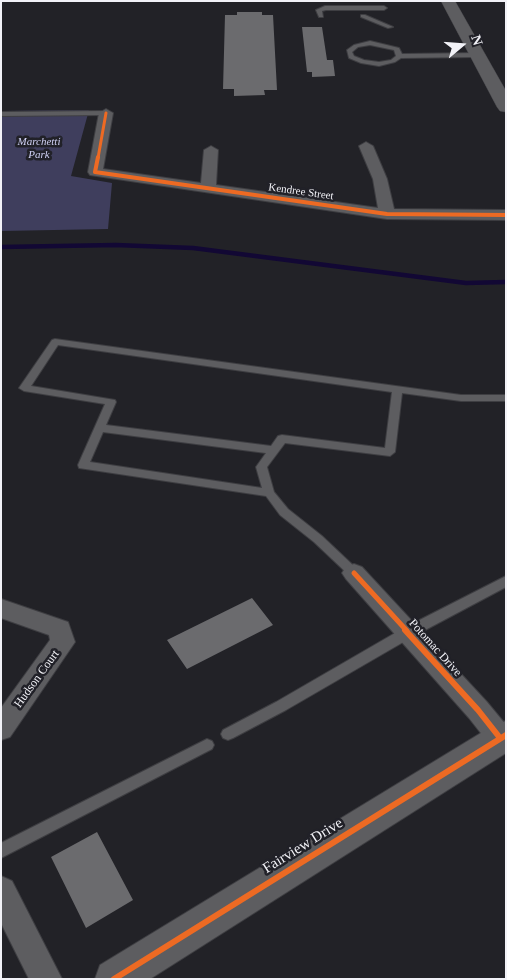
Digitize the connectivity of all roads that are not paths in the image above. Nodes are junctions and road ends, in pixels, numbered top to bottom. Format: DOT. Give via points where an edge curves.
graph roads {
  1 [pos="448,1"];
  2 [pos="384,8"];
  3 [pos="320,16"];
  4 [pos="363,16"];
  5 [pos="390,27"];
  6 [pos="398,53"];
  7 [pos="476,55"];
  8 [pos="501,89"];
  9 [pos="506,107"];
  10 [pos="106,113"];
  11 [pos="1,114"];
  12 [pos="366,146"];
  13 [pos="211,150"];
  14 [pos="208,189"];
  15 [pos="387,214"];
  16 [pos="506,215"];
  17 [pos="397,389"];
  18 [pos="506,398"];
  19 [pos="99,428"];
  20 [pos="274,450"];
  21 [pos="269,493"];
  22 [pos="354,573"];
  23 [pos="506,581"];
  24 [pos="1,608"];
  25 [pos="407,633"];
  26 [pos="1,729"];
  27 [pos="228,734"];
  28 [pos="504,739"];
  29 [pos="207,745"];
  30 [pos="1,851"];
  31 [pos="1,891"];
  32 [pos="46,979"];
  33 [pos="114,979"];
  1 -- 7 [label="main road"];
  2 -- 3 [label="lane" via="325,8 319,10"];
  4 -- 5 [label="lane"];
  6 -- 6 [label="lane" via="385,45 370,43 349,51 351,57 378,64 388,62"];
  6 -- 7 [label="lane"];
  7 -- 8 [label="main road"];
  8 -- 9 [label="main road"];
  10 -- 11 [label="lane"];
  10 -- 14 [label="street, Kendree Street" via="94,172"];
  12 -- 15 [label="street" via="380,179"];
  13 -- 14 [label="street"];
  14 -- 15 [label="street, Kendree Street"];
  15 -- 16 [label="street, Kendree Street"];
  17 -- 18 [label="lane" via="461,398"];
  17 -- 19 [label="lane" via="55,342 24,388 111,402"];
  17 -- 20 [label="lane" via="390,452 282,439"];
  19 -- 20 [label="lane"];
  19 -- 21 [label="lane" via="83,466"];
  20 -- 21 [label="lane" via="261,467"];
  21 -- 22 [label="lane" via="284,512"];
  22 -- 25 [label="street, Potomac Drive"];
  23 -- 25 [label="lane"];
  24 -- 26 [label="street, Hudson Court" via="58,628 63,642"];
  25 -- 27 [label="lane"];
  25 -- 28 [label="street, Potomac Drive"];
  28 -- 33 [label="street, Fairview Drive"];
  29 -- 30 [label="lane"];
  31 -- 32 [label="street"];
}
